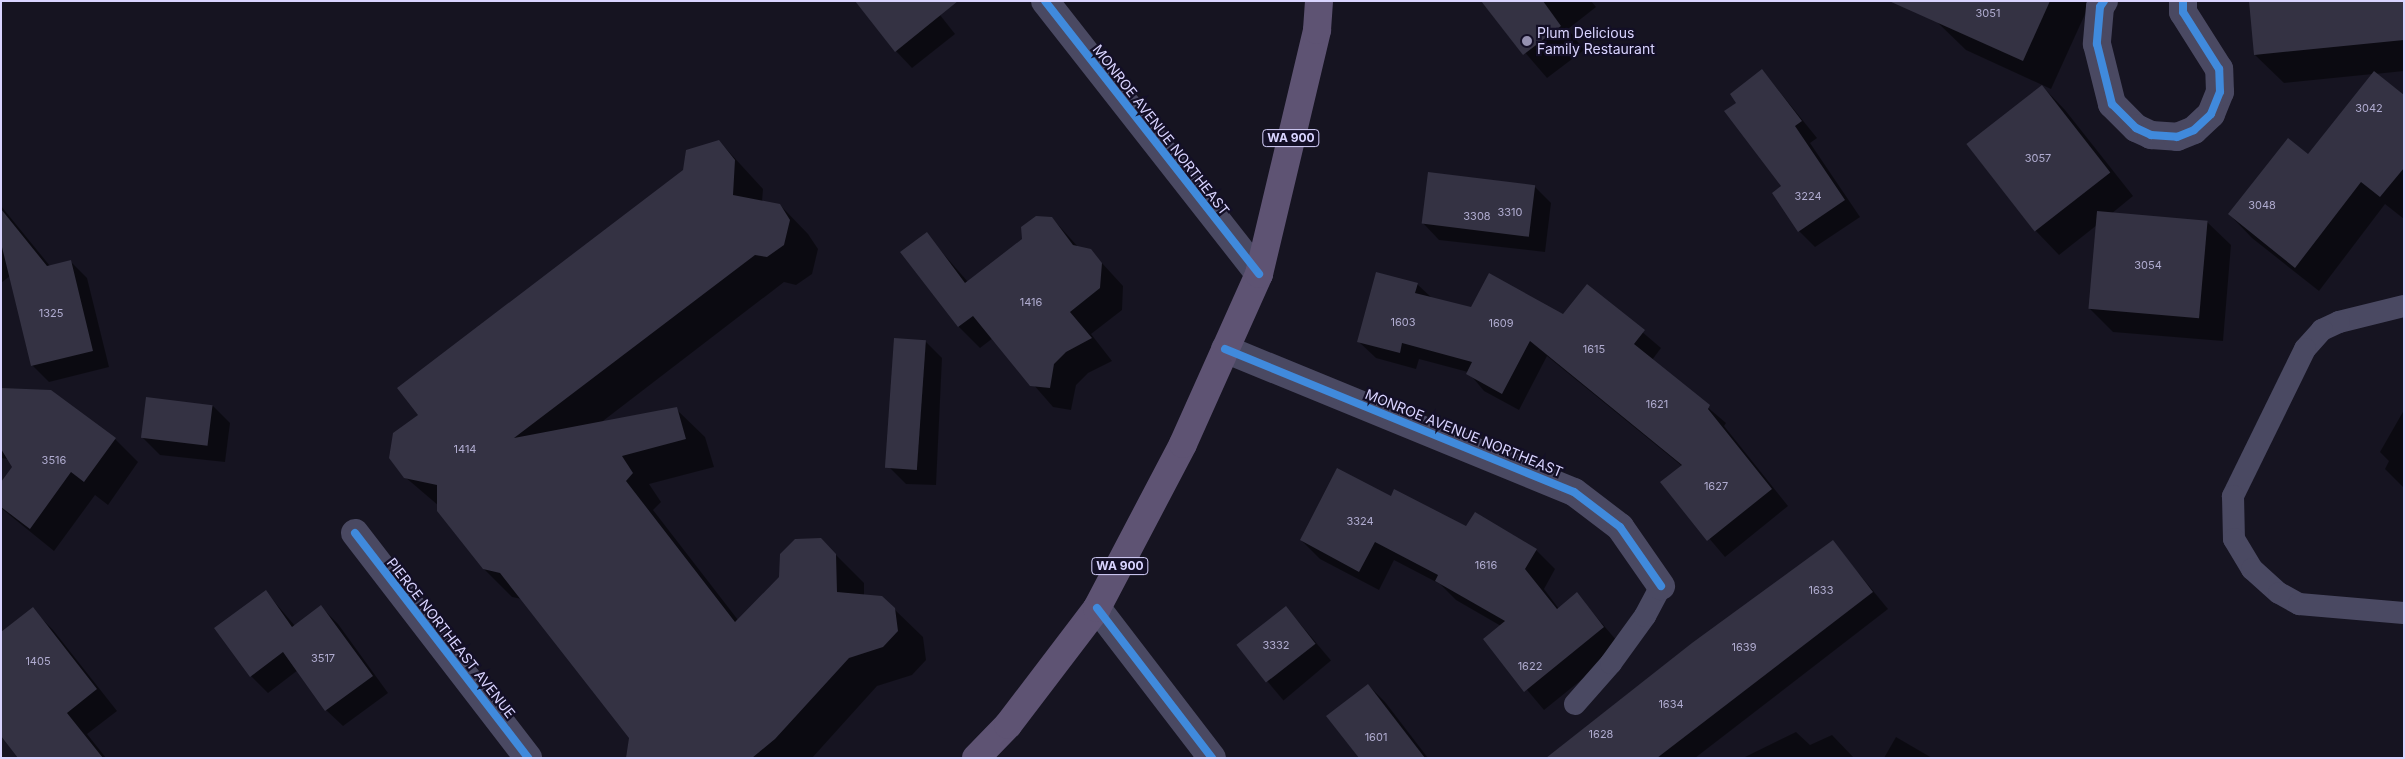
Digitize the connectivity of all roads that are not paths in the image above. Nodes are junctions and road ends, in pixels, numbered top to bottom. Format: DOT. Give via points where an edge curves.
graph roads {
  1 [pos="1045,1"];
  2 [pos="1319,1"];
  3 [pos="2104,1"];
  4 [pos="2182,1"];
  5 [pos="1259,274"];
  6 [pos="2404,306"];
  7 [pos="1225,349"];
  8 [pos="355,532"];
  9 [pos="1661,586"];
  10 [pos="1097,608"];
  11 [pos="2404,613"];
  12 [pos="1574,704"];
  13 [pos="528,758"];
  14 [pos="976,758"];
  15 [pos="1212,758"];
  1 -- 5 [label="street, MONROE AVENUE NORTHEAST"];
  2 -- 5 [label="main road, WA 900" via="1317,30"];
  3 -- 4 [label="street" via="2100,7 2097,44 2112,104 2136,128 2151,135 2177,137 2194,130 2211,114 2220,92 2219,69 2183,12"];
  5 -- 7 [label="main road, WA 900"];
  6 -- 11 [label="lane" via="2339,322 2322,330 2305,350 2233,496 2234,538 2252,569 2279,593 2298,604"];
  7 -- 9 [label="street, MONROE AVENUE NORTHEAST" via="1574,492 1620,527"];
  7 -- 10 [label="main road, WA 900" via="1183,444"];
  8 -- 13 [label="street, PIERCE NORTHEAST AVENUE"];
  9 -- 12 [label="lane" via="1645,616 1611,663"];
  10 -- 14 [label="main road, WA 900" via="1008,725"];
  10 -- 15 [label="street"];
}
